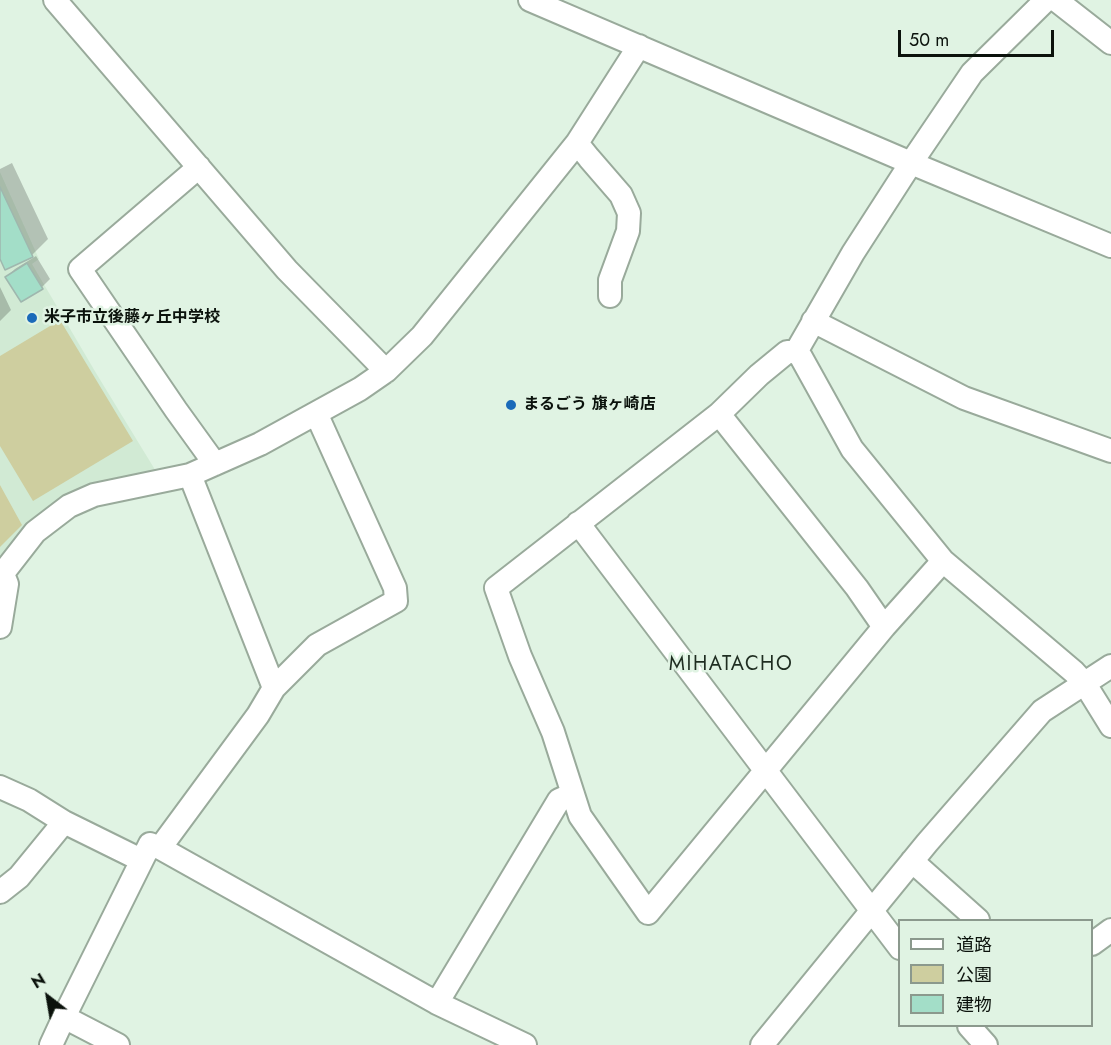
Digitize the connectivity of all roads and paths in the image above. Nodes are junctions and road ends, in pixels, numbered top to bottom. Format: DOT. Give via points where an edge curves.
graph roads {
  1 [pos="55,0"];
  2 [pos="530,0"];
  3 [pos="577,0"];
  4 [pos="1046,0"];
  5 [pos="1056,0"];
  6 [pos="593,27"];
  7 [pos="1111,43"];
  8 [pos="639,46"];
  9 [pos="577,143"];
  10 [pos="911,163"];
  11 [pos="199,167"];
  12 [pos="1111,246"];
  13 [pos="610,296"];
  14 [pos="813,321"];
  15 [pos="796,352"];
  16 [pos="386,371"];
  17 [pos="316,413"];
  18 [pos="719,414"];
  19 [pos="1111,451"];
  20 [pos="215,464"];
  21 [pos="190,475"];
  22 [pos="578,523"];
  23 [pos="943,561"];
  24 [pos="1,575"];
  25 [pos="0,627"];
  26 [pos="884,627"];
  27 [pos="1111,666"];
  28 [pos="1085,684"];
  29 [pos="274,688"];
  30 [pos="1111,726"];
  31 [pos="765,772"];
  32 [pos="0,787"];
  33 [pos="573,794"];
  34 [pos="64,822"];
  35 [pos="160,848"];
  36 [pos="141,860"];
  37 [pos="912,861"];
  38 [pos="0,892"];
  39 [pos="872,911"];
  40 [pos="976,919"];
  41 [pos="1111,930"];
  42 [pos="1093,943"];
  43 [pos="898,945"];
  44 [pos="437,1004"];
  45 [pos="64,1017"];
  46 [pos="51,1045"];
  47 [pos="118,1045"];
  48 [pos="525,1045"];
  49 [pos="762,1045"];
  1 -- 11 [label="street"];
  2 -- 6 [label="street"];
  3 -- 6 [label="street"];
  4 -- 10 [label="street" via="972,74"];
  5 -- 7 [label="street"];
  6 -- 8 [label="street"];
  8 -- 9 [label="street"];
  8 -- 10 [label="street"];
  9 -- 13 [label="street" via="621,195 629,213 628,231 610,280"];
  9 -- 16 [label="street" via="422,336"];
  10 -- 12 [label="street"];
  10 -- 14 [label="street"];
  11 -- 16 [label="street" via="287,270"];
  11 -- 20 [label="street" via="80,269"];
  14 -- 15 [label="street"];
  14 -- 19 [label="street" via="964,398"];
  15 -- 18 [label="street" via="788,352 773,364"];
  15 -- 23 [label="street" via="852,449"];
  16 -- 17 [label="street"];
  17 -- 20 [label="street"];
  17 -- 29 [label="street" via="395,588 396,601 317,645"];
  18 -- 22 [label="street"];
  18 -- 26 [label="street"];
  20 -- 21 [label="street"];
  21 -- 24 [label="street" via="94,495 69,506 35,532"];
  21 -- 29 [label="street"];
  22 -- 31 [label="street"];
  22 -- 33 [label="street" via="496,588"];
  23 -- 26 [label="street"];
  23 -- 28 [label="street"];
  24 -- 25 [label="street" via="7,584"];
  26 -- 31 [label="street"];
  27 -- 28 [label="street"];
  28 -- 30 [label="street"];
  28 -- 37 [label="street" via="1041,711"];
  29 -- 35 [label="street"];
  31 -- 33 [label="street" via="648,913 580,816"];
  31 -- 39 [label="street"];
  32 -- 34 [label="street"];
  33 -- 44 [label="street" via="559,800"];
  34 -- 36 [label="street"];
  34 -- 38 [label="street" via="19,877"];
  35 -- 36 [label="street" via="150,844"];
  35 -- 44 [label="street"];
  36 -- 45 [label="street"];
  37 -- 39 [label="street"];
  37 -- 40 [label="street"];
  39 -- 43 [label="street"];
  39 -- 49 [label="street"];
  41 -- 42 [label="street"];
  44 -- 48 [label="street"];
  45 -- 46 [label="street"];
  45 -- 47 [label="street"];
}
